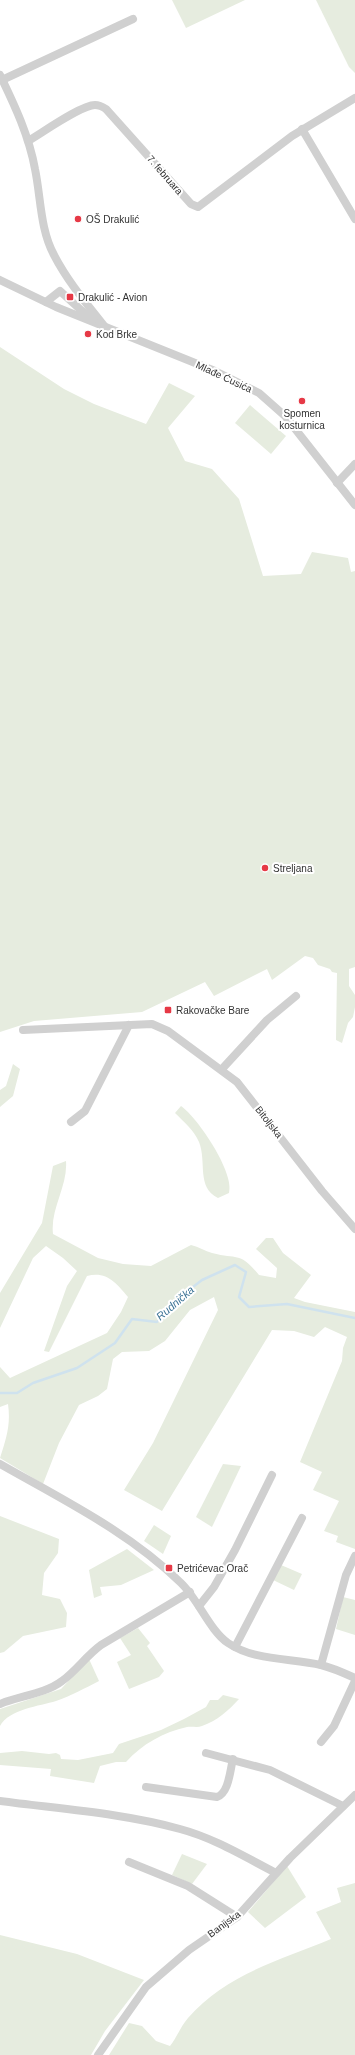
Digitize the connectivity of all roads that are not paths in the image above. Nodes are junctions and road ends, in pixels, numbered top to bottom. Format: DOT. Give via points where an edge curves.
graph roads {
  1 [pos="133,19"];
  2 [pos="1,78"];
  3 [pos="355,98"];
  4 [pos="302,129"];
  5 [pos="28,141"];
  6 [pos="355,219"];
  7 [pos="0,280"];
  8 [pos="46,302"];
  9 [pos="97,325"];
  10 [pos="106,328"];
  11 [pos="355,464"];
  12 [pos="337,483"];
  13 [pos="355,505"];
  14 [pos="296,996"];
  15 [pos="129,1025"];
  16 [pos="23,1030"];
  17 [pos="222,1069"];
  18 [pos="71,1122"];
  19 [pos="355,1229"];
  20 [pos="0,1464"];
  21 [pos="272,1475"];
  22 [pos="302,1518"];
  23 [pos="355,1556"];
  24 [pos="190,1592"];
  25 [pos="200,1606"];
  26 [pos="235,1647"];
  27 [pos="321,1666"];
  28 [pos="355,1679"];
  29 [pos="0,1704"];
  30 [pos="321,1742"];
  31 [pos="206,1753"];
  32 [pos="233,1759"];
  33 [pos="146,1787"];
  34 [pos="355,1795"];
  35 [pos="0,1801"];
  36 [pos="343,1806"];
  37 [pos="129,1862"];
  38 [pos="276,1873"];
  39 [pos="237,1917"];
  40 [pos="98,2055"];
  1 -- 2 [label="street"];
  2 -- 5 [label="street"];
  3 -- 4 [label="street, 7. februara"];
  4 -- 5 [label="street, 7. februara" via="198,207 191,204 101,106 84,108"];
  4 -- 6 [label="street"];
  5 -- 10 [label="street" via="35,168 45,234 54,255 78,294"];
  7 -- 8 [label="street, Mlađe Ćusića"];
  8 -- 9 [label="street, Mlađe Ćusića"];
  8 -- 9 [label="street, Mlađe Ćusića" via="60,291"];
  9 -- 10 [label="street, Mlađe Ćusića"];
  10 -- 12 [label="street, Mlađe Ćusića" via="215,371 259,393 285,416"];
  11 -- 12 [label="street"];
  12 -- 13 [label="street, Mlađe Ćusića"];
  14 -- 17 [label="street" via="268,1020"];
  15 -- 16 [label="street, Bitoljska"];
  15 -- 17 [label="street, Bitoljska" via="152,1024 168,1031"];
  15 -- 18 [label="street" via="85,1111"];
  17 -- 19 [label="street, Bitoljska" via="250,1097 322,1191"];
  20 -- 24 [label="street" via="130,1539"];
  21 -- 25 [label="street" via="235,1550"];
  22 -- 26 [label="street"];
  23 -- 27 [label="street" via="346,1575"];
  24 -- 25 [label="street"];
  24 -- 29 [label="street" via="101,1645 62,1681"];
  25 -- 26 [label="street" via="224,1640"];
  26 -- 27 [label="street" via="268,1657"];
  27 -- 28 [label="street"];
  28 -- 30 [label="street" via="334,1726"];
  31 -- 32 [label="street"];
  32 -- 33 [label="street" via="226,1788 220,1796 209,1797"];
  32 -- 36 [label="street" via="270,1770"];
  34 -- 36 [label="street, Banijska"];
  35 -- 38 [label="street" via="134,1819 180,1829 219,1843"];
  36 -- 38 [label="street, Banijska"];
  37 -- 39 [label="street" via="188,1886"];
  38 -- 39 [label="street, Banijska"];
  39 -- 40 [label="street, Banijska" via="188,1950 146,1987"];
}
